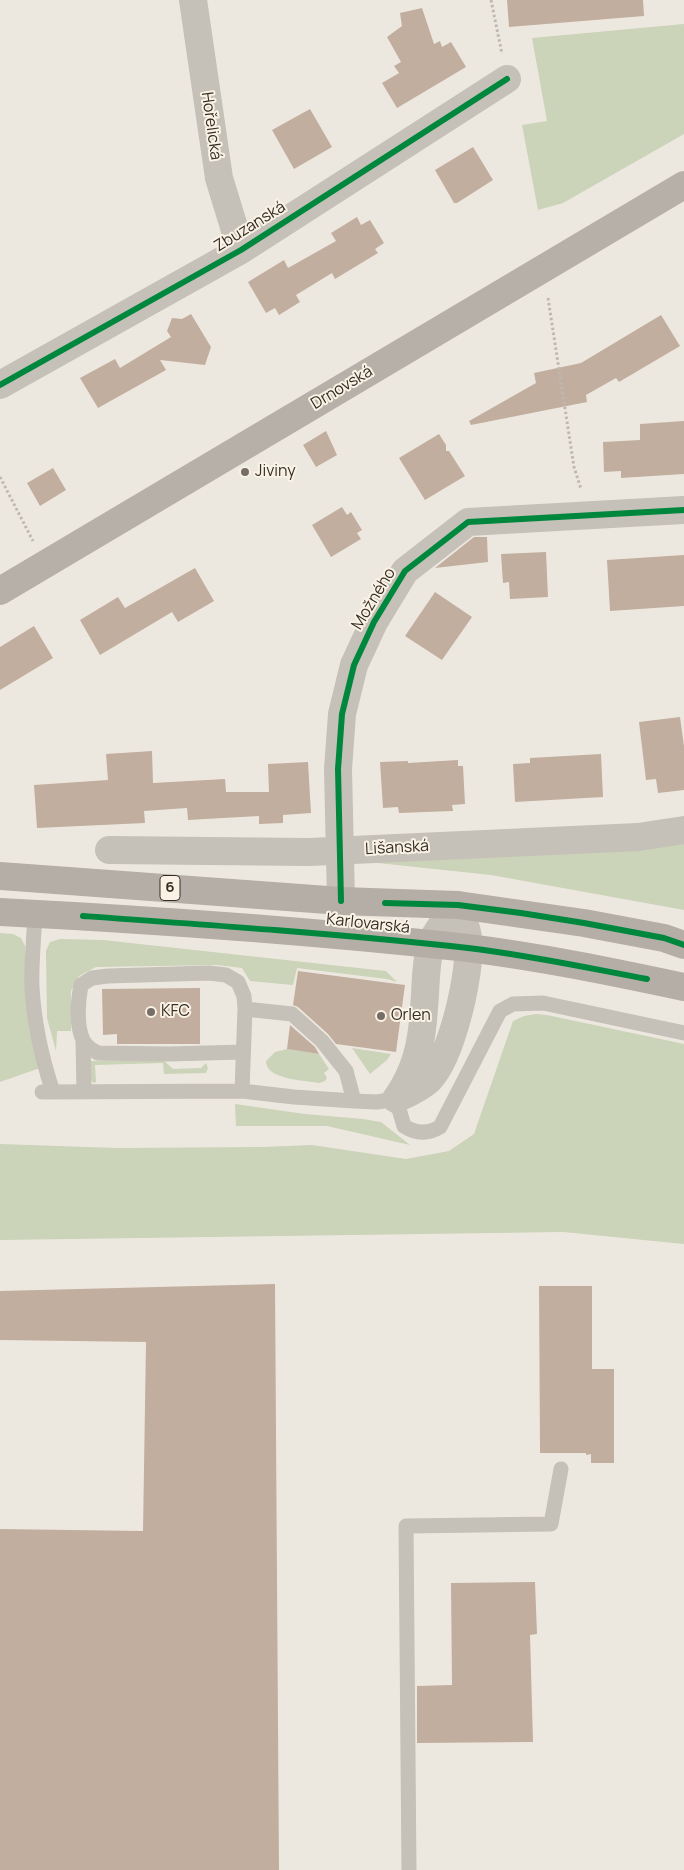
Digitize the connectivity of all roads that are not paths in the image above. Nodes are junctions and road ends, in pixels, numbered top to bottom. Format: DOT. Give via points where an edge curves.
graph roads {
  1 [pos="193,0"];
  2 [pos="507,79"];
  3 [pos="684,185"];
  4 [pos="241,250"];
  5 [pos="0,385"];
  6 [pos="684,510"];
  7 [pos="0,591"];
  8 [pos="684,830"];
  9 [pos="109,850"];
  10 [pos="339,850"];
  11 [pos="0,876"];
  12 [pos="341,901"];
  13 [pos="458,904"];
  14 [pos="0,912"];
  15 [pos="35,914"];
  16 [pos="684,944"];
  17 [pos="430,945"];
  18 [pos="469,948"];
  19 [pos="684,987"];
  20 [pos="244,1009"];
  21 [pos="684,1034"];
  22 [pos="83,1041"];
  23 [pos="243,1052"];
  24 [pos="242,1091"];
  25 [pos="84,1092"];
  26 [pos="396,1099"];
  27 [pos="354,1101"];
  28 [pos="561,1468"];
  29 [pos="409,1870"];
  1 -- 4 [label="street, Hořelická" via="219,178"];
  2 -- 4 [label="street, Zbuzanská"];
  3 -- 7 [label="main road, Drnovská"];
  4 -- 5 [label="street, Zbuzanská"];
  6 -- 10 [label="street, Možného" via="468,522 405,571 374,622 354,665 342,714 338,769"];
  8 -- 10 [label="street, Lišanská" via="638,837"];
  9 -- 10 [label="street, Lišanská"];
  10 -- 12 [label="street, Možného"];
  11 -- 12 [label="main road, Karlovarská / 6"];
  12 -- 13 [label="main road, Karlovarská / 6"];
  13 -- 16 [label="main road, Karlovarská / 6" via="584,923"];
  13 -- 17 [label="street"];
  13 -- 18 [label="street"];
  14 -- 15 [label="main road, Karlovarská / 6"];
  15 -- 17 [label="main road, Karlovarská / 6" via="338,934"];
  15 -- 25 [label="lane" via="32,986 48,1092"];
  17 -- 18 [label="main road, Karlovarská / 6"];
  17 -- 26 [label="street" via="421,1040 407,1084"];
  18 -- 19 [label="main road, Karlovarská / 6" via="561,962"];
  18 -- 26 [label="street" via="455,1030 445,1054 430,1079 414,1092"];
  20 -- 22 [label="lane" via="244,996 238,982 226,975 92,978 81,985 79,996"];
  20 -- 23 [label="lane"];
  20 -- 27 [label="lane" via="292,1014 322,1041 346,1071"];
  21 -- 26 [label="lane" via="543,1003 513,1004 500,1011 440,1127 435,1131 412,1132 404,1126"];
  22 -- 23 [label="lane" via="98,1053"];
  22 -- 25 [label="lane"];
  23 -- 24 [label="lane"];
  24 -- 25 [label="lane"];
  24 -- 27 [label="lane"];
  26 -- 27 [label="lane"];
  28 -- 29 [label="lane" via="551,1524 406,1526"];
}
